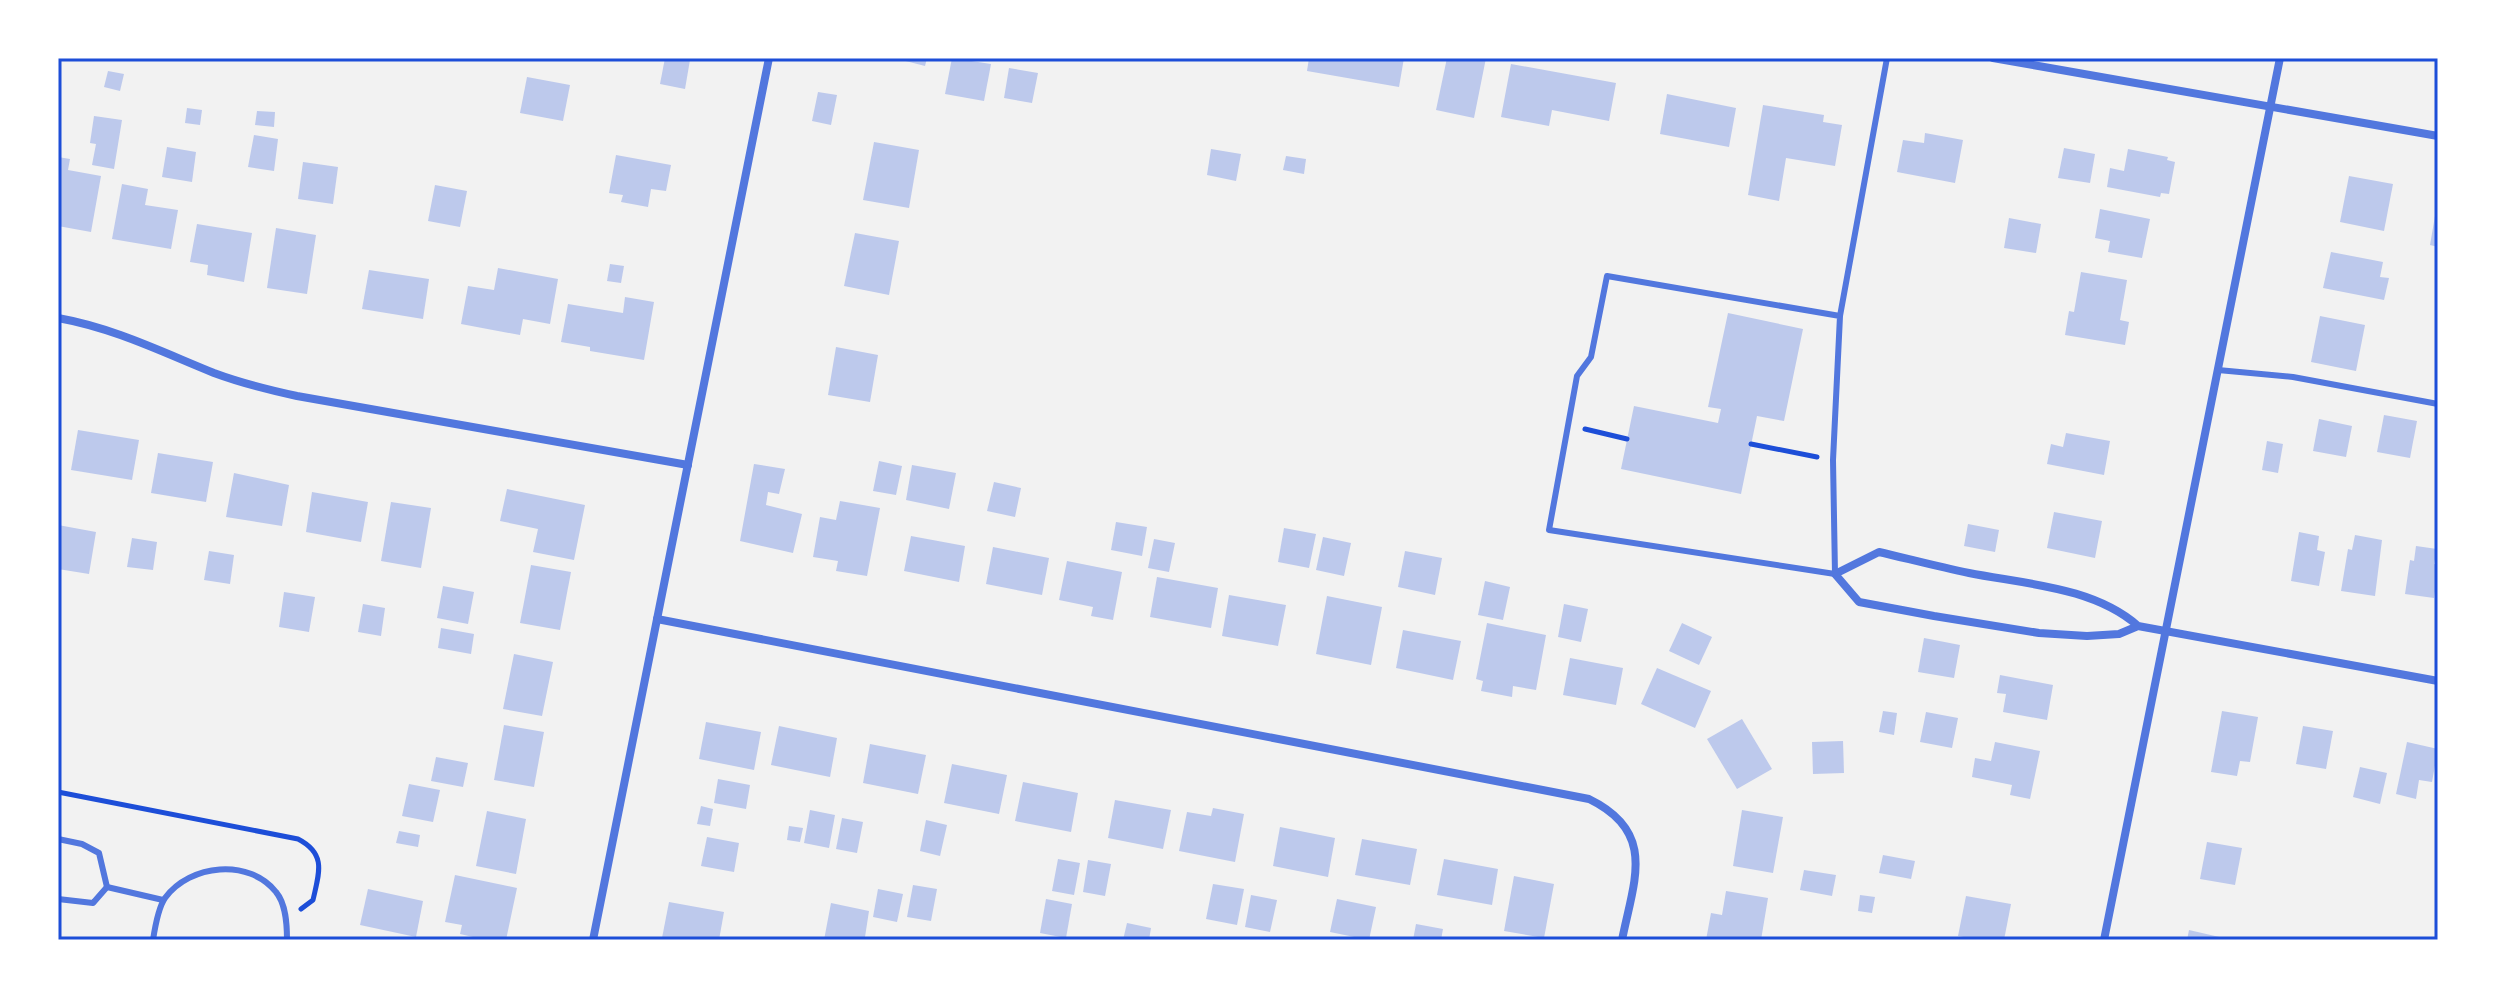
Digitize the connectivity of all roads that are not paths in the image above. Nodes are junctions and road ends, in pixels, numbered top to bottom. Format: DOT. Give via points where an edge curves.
graph roads {
  1 [pos="769,58"];
  2 [pos="1887,58"];
  3 [pos="1993,58"];
  4 [pos="2280,58"];
  5 [pos="2271,107"];
  6 [pos="2438,136"];
  7 [pos="1840,316"];
  8 [pos="58,318"];
  9 [pos="2218,370"];
  10 [pos="2438,404"];
  11 [pos="688,465"];
  12 [pos="1835,574"];
  13 [pos="657,619"];
  14 [pos="2138,626"];
  15 [pos="2166,632"];
  16 [pos="2438,681"];
  17 [pos="58,839"];
  18 [pos="107,887"];
  19 [pos="58,899"];
  20 [pos="163,900"];
  21 [pos="153,940"];
  22 [pos="287,940"];
  23 [pos="593,940"];
  24 [pos="1622,940"];
  25 [pos="2104,940"];
  1 -- 11 [label="street"];
  2 -- 7 [label="lane"];
  3 -- 5 [label="street"];
  4 -- 5 [label="street"];
  5 -- 6 [label="street"];
  5 -- 9 [label="street"];
  7 -- 12 [label="lane" via="1833,460"];
  7 -- 12 [label="lane" via="1607,276 1591,357 1577,376 1549,530"];
  8 -- 11 [label="street" via="108,329 215,373 297,396"];
  9 -- 10 [label="lane" via="2293,377"];
  9 -- 15 [label="street"];
  11 -- 13 [label="street"];
  12 -- 14 [label="street" via="1859,602 1934,616 2087,636 2119,634"];
  12 -- 14 [label="street" via="1879,552 2060,590 2123,613"];
  13 -- 23 [label="street"];
  13 -- 24 [label="street" via="1589,799 1610,809 1626,826 1635,847 1636,870"];
  14 -- 15 [label="street"];
  15 -- 16 [label="street"];
  15 -- 25 [label="street"];
  17 -- 18 [label="lane" via="99,853"];
  18 -- 19 [label="lane" via="93,903"];
  18 -- 20 [label="lane"];
  20 -- 21 [label="lane"];
  20 -- 22 [label="lane" via="194,877 216,869 238,870 261,878 278,894"];
}
